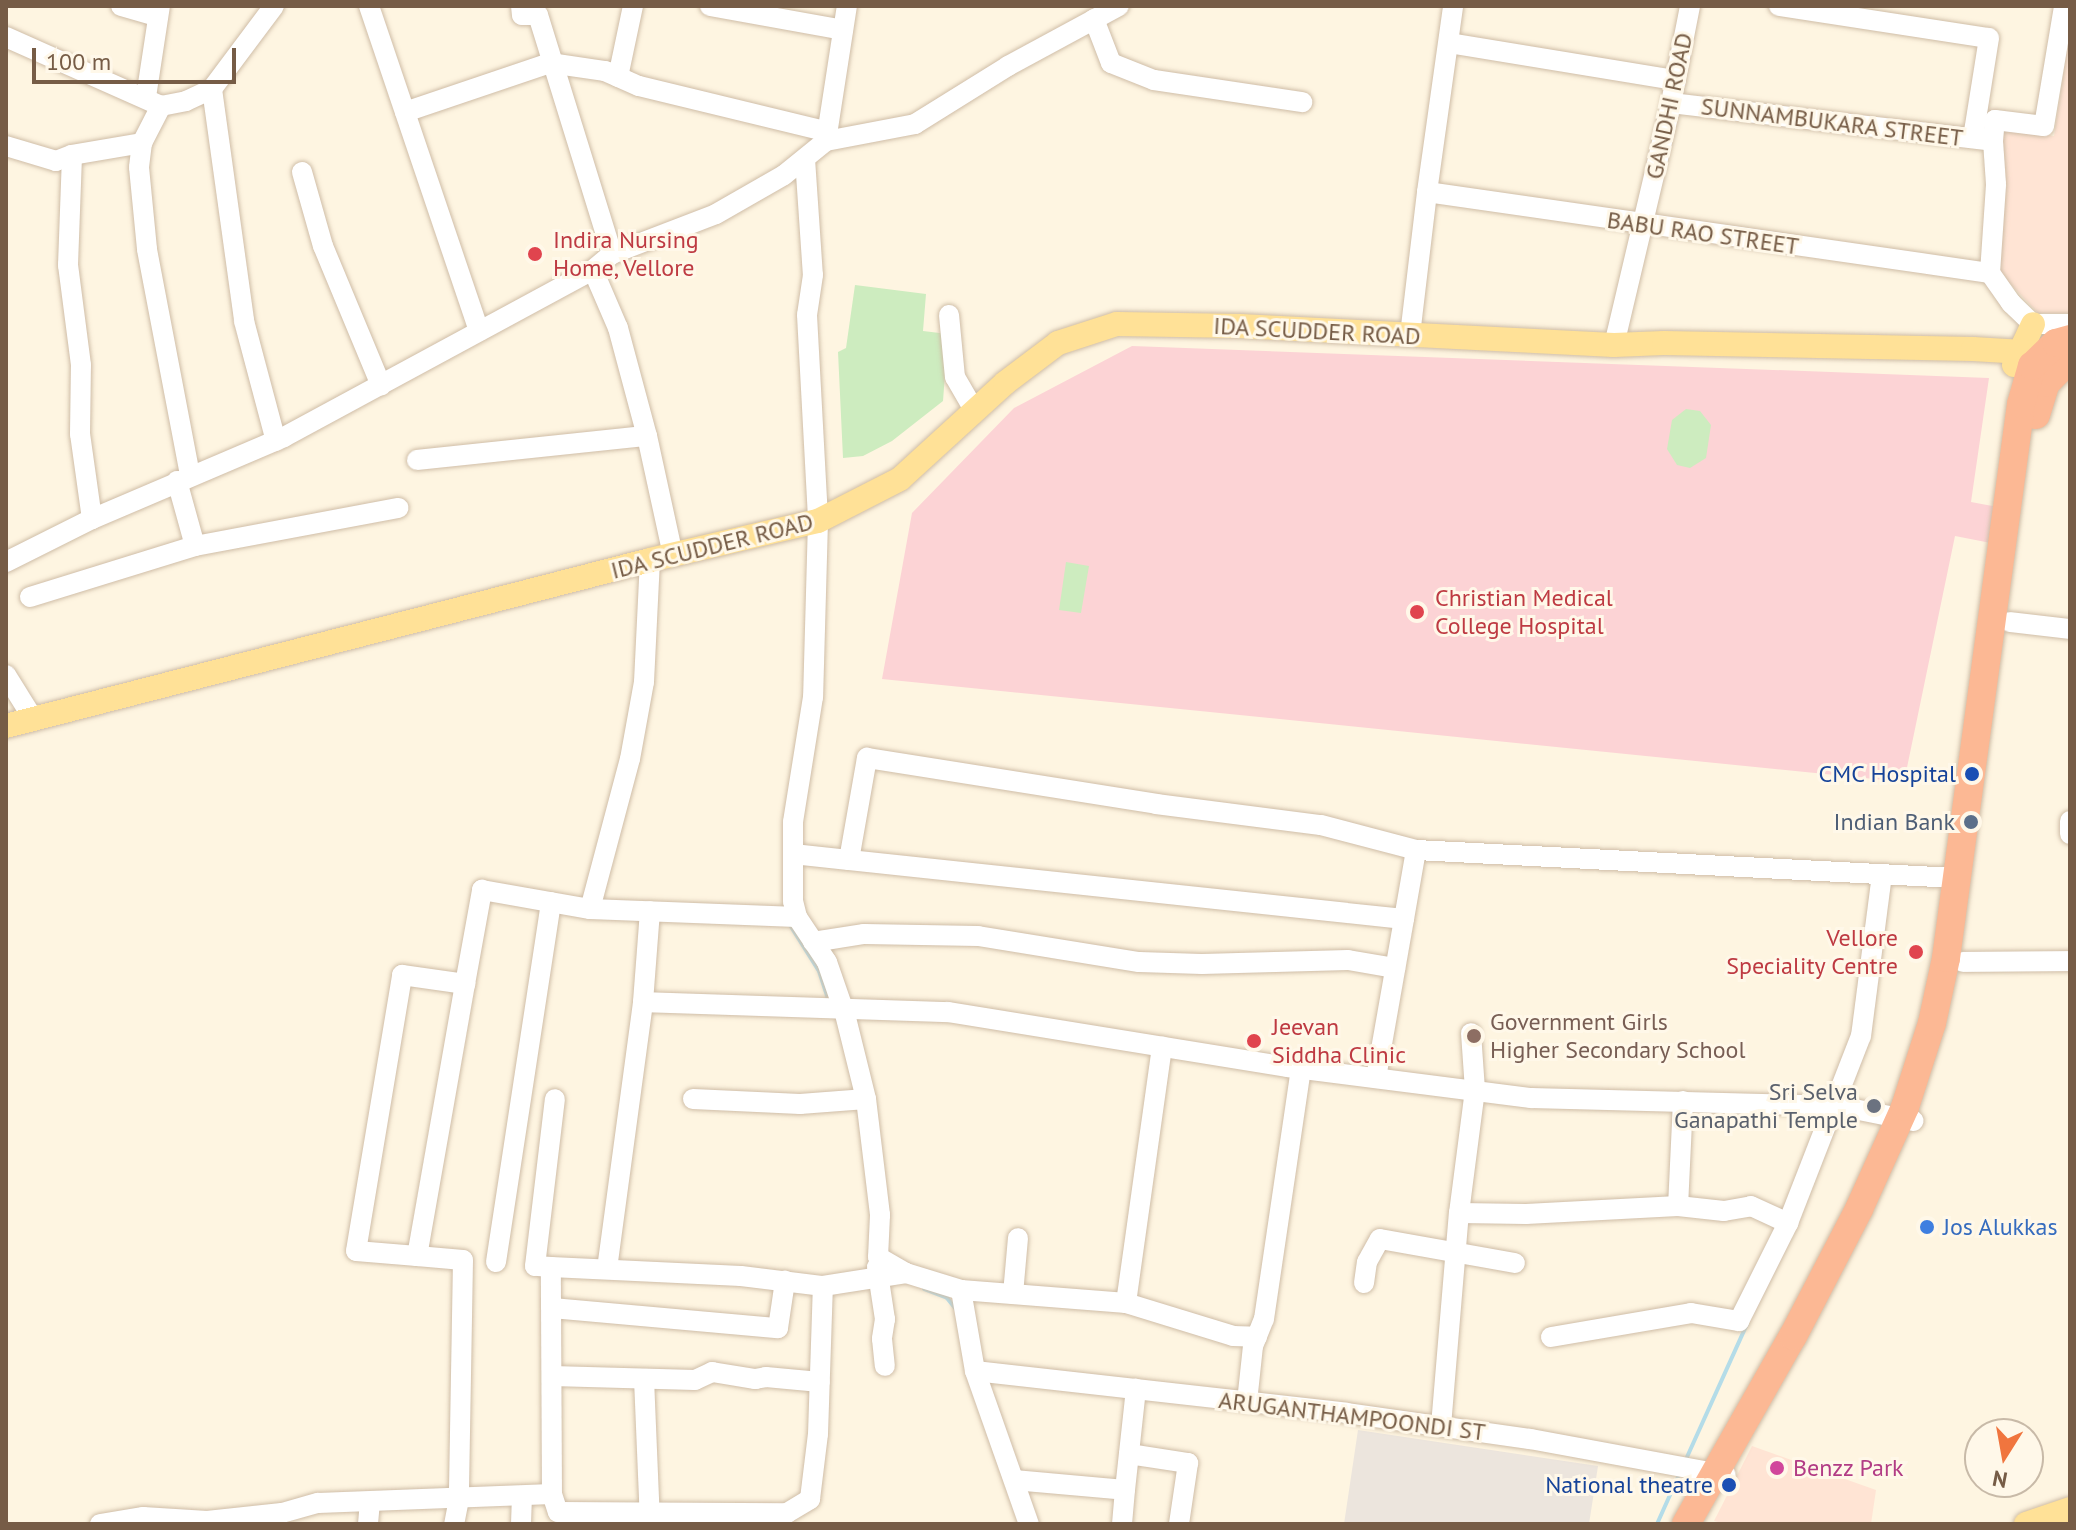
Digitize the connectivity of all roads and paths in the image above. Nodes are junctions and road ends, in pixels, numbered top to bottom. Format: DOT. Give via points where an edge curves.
graph roads {
  1 [pos="121,6"];
  2 [pos="274,6"];
  3 [pos="369,6"];
  4 [pos="521,6"];
  5 [pos="633,6"];
  6 [pos="710,6"];
  7 [pos="847,6"];
  8 [pos="1119,6"];
  9 [pos="1453,6"];
  10 [pos="1690,6"];
  11 [pos="1779,6"];
  12 [pos="2064,6"];
  13 [pos="158,11"];
  14 [pos="1856,12"];
  15 [pos="1094,19"];
  16 [pos="843,30"];
  17 [pos="6,37"];
  18 [pos="1449,43"];
  19 [pos="550,63"];
  20 [pos="618,77"];
  21 [pos="1676,80"];
  22 [pos="212,89"];
  23 [pos="154,101"];
  24 [pos="1302,102"];
  25 [pos="1671,103"];
  26 [pos="405,112"];
  27 [pos="826,136"];
  28 [pos="1983,140"];
  29 [pos="142,143"];
  30 [pos="6,146"];
  31 [pos="72,155"];
  32 [pos="805,159"];
  33 [pos="302,172"];
  34 [pos="1427,192"];
  35 [pos="1643,225"];
  36 [pos="612,254"];
  37 [pos="593,270"];
  38 [pos="1990,273"];
  39 [pos="949,315"];
  40 [pos="2033,324"];
  41 [pos="2070,324"];
  42 [pos="479,331"];
  43 [pos="1410,335"];
  44 [pos="2070,339"];
  45 [pos="1614,345"];
  46 [pos="2044,360"];
  47 [pos="381,385"];
  48 [pos="975,411"];
  49 [pos="647,436"];
  50 [pos="276,441"];
  51 [pos="417,460"];
  52 [pos="184,478"];
  53 [pos="398,508"];
  54 [pos="92,519"];
  55 [pos="818,521"];
  56 [pos="195,546"];
  57 [pos="662,558"];
  58 [pos="6,562"];
  59 [pos="30,597"];
  60 [pos="2010,622"];
  61 [pos="2070,629"];
  62 [pos="6,675"];
  63 [pos="32,717"];
  64 [pos="6,726"];
  65 [pos="2070,821"];
  66 [pos="2070,834"];
  67 [pos="1416,850"];
  68 [pos="793,854"];
  69 [pos="849,860"];
  70 [pos="1882,874"];
  71 [pos="1956,878"];
  72 [pos="551,902"];
  73 [pos="590,909"];
  74 [pos="650,911"];
  75 [pos="797,917"];
  76 [pos="1404,919"];
  77 [pos="813,942"];
  78 [pos="2070,961"];
  79 [pos="1963,962"];
  80 [pos="1395,968"];
  81 [pos="465,984"];
  82 [pos="643,1002"];
  83 [pos="844,1010"];
  84 [pos="1471,1033"];
  85 [pos="1162,1047"];
  86 [pos="1301,1069"];
  87 [pos="1376,1078"];
  88 [pos="1475,1090"];
  89 [pos="555,1099"];
  90 [pos="693,1099"];
  91 [pos="866,1099"];
  92 [pos="1683,1101"];
  93 [pos="1832,1106"];
  94 [pos="1907,1120"];
  95 [pos="1678,1206"];
  96 [pos="1459,1213"];
  97 [pos="1788,1223"];
  98 [pos="1018,1238"];
  99 [pos="1455,1254"];
  100 [pos="417,1256"];
  101 [pos="878,1257"];
  102 [pos="496,1262"];
  103 [pos="1515,1263"];
  104 [pos="551,1267"];
  105 [pos="607,1269"];
  106 [pos="906,1273"];
  107 [pos="876,1278"];
  108 [pos="785,1281"];
  109 [pos="1364,1283"];
  110 [pos="823,1286"];
  111 [pos="961,1290"];
  112 [pos="1013,1294"];
  113 [pos="1126,1303"];
  114 [pos="552,1308"];
  115 [pos="1257,1337"];
  116 [pos="1551,1337"];
  117 [pos="885,1366"];
  118 [pos="975,1371"];
  119 [pos="552,1376"];
  120 [pos="644,1379"];
  121 [pos="820,1382"];
  122 [pos="1136,1389"];
  123 [pos="1247,1402"];
  124 [pos="1441,1426"];
  125 [pos="1129,1454"];
  126 [pos="1721,1474"];
  127 [pos="1014,1480"];
  128 [pos="1125,1490"];
  129 [pos="552,1494"];
  130 [pos="522,1496"];
  131 [pos="459,1499"];
  132 [pos="370,1502"];
  133 [pos="2070,1509"];
  134 [pos="282,1518"];
  135 [pos="582,1518"];
  136 [pos="650,1518"];
  137 [pos="190,1522"];
  138 [pos="1127,1523"];
  139 [pos="102,1524"];
  140 [pos="368,1524"];
  141 [pos="454,1524"];
  142 [pos="521,1524"];
  143 [pos="1029,1524"];
  144 [pos="1179,1524"];
  145 [pos="1686,1524"];
  146 [pos="1699,1524"];
  147 [pos="2026,1524"];
  1 -- 13 [label="street"];
  2 -- 22 [label="street"];
  3 -- 26 [label="street"];
  4 -- 19 [label="street" via="522,15 538,15"];
  5 -- 20 [label="street"];
  6 -- 16 [label="street"];
  7 -- 16 [label="street"];
  8 -- 15 [label="street"];
  9 -- 18 [label="street"];
  10 -- 21 [label="street, GANDHI ROAD"];
  11 -- 14 [label="street"];
  12 -- 28 [label="street, SUNNAMBUKARA STREET" via="2044,126 1995,120"];
  13 -- 23 [label="street"];
  14 -- 28 [label="street" via="1989,38"];
  15 -- 24 [label="street" via="1111,63 1154,80"];
  15 -- 27 [label="street" via="915,124"];
  16 -- 27 [label="street"];
  17 -- 23 [label="street"];
  18 -- 21 [label="street"];
  18 -- 34 [label="street"];
  19 -- 20 [label="street"];
  19 -- 26 [label="street"];
  19 -- 36 [label="street"];
  20 -- 27 [label="street"];
  21 -- 25 [label="street, GANDHI ROAD"];
  22 -- 23 [label="street" via="186,101"];
  22 -- 50 [label="street" via="244,321"];
  23 -- 29 [label="street"];
  25 -- 28 [label="street, SUNNAMBUKARA STREET"];
  25 -- 35 [label="street, GANDHI ROAD"];
  26 -- 42 [label="street"];
  27 -- 32 [label="street"];
  28 -- 38 [label="street" via="1996,184"];
  29 -- 31 [label="street"];
  29 -- 52 [label="street" via="139,167 147,249"];
  30 -- 31 [label="street" via="56,161"];
  31 -- 54 [label="street" via="68,265"];
  32 -- 36 [label="street" via="716,214"];
  32 -- 55 [label="street"];
  33 -- 47 [label="street" via="323,246"];
  34 -- 35 [label="street, BABU RAO STREET"];
  34 -- 43 [label="street"];
  35 -- 38 [label="street, BABU RAO STREET"];
  35 -- 45 [label="street, GANDHI ROAD"];
  36 -- 37 [label="street"];
  37 -- 42 [label="street"];
  37 -- 49 [label="street" via="618,328"];
  38 -- 40 [label="street"];
  39 -- 48 [label="street" via="955,377"];
  40 -- 41 [label="street"];
  40 -- 46 [label="main road"];
  42 -- 47 [label="street"];
  43 -- 45 [label="main road, IDA SCUDDER ROAD"];
  43 -- 48 [label="main road, IDA SCUDDER ROAD" via="1117,324 1058,343"];
  44 -- 46 [label="highway" via="2056,343"];
  45 -- 46 [label="main road, IDA SCUDDER ROAD" via="1707,358"];
  46 -- 60 [label="highway" via="2046,383 2031,434"];
  46 -- 71 [label="highway" via="2019,418"];
  47 -- 50 [label="street"];
  48 -- 55 [label="main road, IDA SCUDDER ROAD" via="900,479"];
  49 -- 51 [label="street"];
  49 -- 57 [label="street"];
  50 -- 52 [label="street"];
  52 -- 54 [label="street"];
  52 -- 56 [label="street"];
  53 -- 56 [label="street"];
  54 -- 58 [label="street"];
  55 -- 57 [label="main road, IDA SCUDDER ROAD"];
  55 -- 68 [label="street" via="813,697 793,822"];
  56 -- 59 [label="street"];
  57 -- 63 [label="main road, IDA SCUDDER ROAD"];
  57 -- 73 [label="street" via="630,759"];
  60 -- 61 [label="street"];
  60 -- 79 [label="highway"];
  62 -- 63 [label="street"];
  63 -- 64 [label="main road, IDA SCUDDER ROAD"];
  65 -- 66 [label="street"];
  67 -- 69 [label="street" via="1321,825 867,758"];
  67 -- 70 [label="street"];
  67 -- 76 [label="street"];
  68 -- 69 [label="street"];
  68 -- 75 [label="street"];
  69 -- 76 [label="street"];
  70 -- 71 [label="street"];
  70 -- 93 [label="street" via="1861,1036"];
  71 -- 94 [label="highway" via="1946,958"];
  72 -- 73 [label="street"];
  72 -- 81 [label="street" via="482,890"];
  72 -- 102 [label="street"];
  73 -- 74 [label="street"];
  74 -- 75 [label="street"];
  74 -- 82 [label="street"];
  75 -- 77 [label="street"];
  76 -- 80 [label="street"];
  77 -- 80 [label="street" via="864,934 978,936 1139,962 1348,960"];
  77 -- 83 [label="street" via="827,962"];
  78 -- 79 [label="street"];
  79 -- 94 [label="highway" via="1940,1048"];
  80 -- 87 [label="street"];
  81 -- 100 [label="street"];
  81 -- 100 [label="street" via="402,975 356,1251"];
  82 -- 83 [label="street"];
  82 -- 105 [label="street"];
  83 -- 85 [label="street" via="948,1012"];
  83 -- 91 [label="street"];
  84 -- 88 [label="street"];
  85 -- 86 [label="street"];
  85 -- 113 [label="street"];
  86 -- 87 [label="street"];
  86 -- 115 [label="street"];
  87 -- 88 [label="street"];
  88 -- 92 [label="street" via="1531,1098"];
  88 -- 96 [label="street"];
  89 -- 104 [label="street" via="535,1266"];
  90 -- 91 [label="street" via="800,1104"];
  91 -- 101 [label="street" via="880,1215"];
  92 -- 93 [label="street"];
  92 -- 95 [label="street"];
  93 -- 94 [label="street"];
  93 -- 97 [label="street"];
  94 -- 126 [label="highway" via="1835,1289"];
  95 -- 96 [label="street"];
  95 -- 97 [label="street" via="1724,1211 1751,1206"];
  96 -- 99 [label="street"];
  97 -- 116 [label="street" via="1739,1321 1691,1313"];
  98 -- 112 [label="street"];
  99 -- 103 [label="street"];
  99 -- 109 [label="street" via="1380,1239 1367,1262"];
  99 -- 124 [label="street"];
  100 -- 131 [label="street" via="463,1260"];
  101 -- 106 [label="street"];
  101 -- 107 [label="street"];
  104 -- 105 [label="street"];
  104 -- 114 [label="street"];
  105 -- 108 [label="street"];
  106 -- 107 [label="street"];
  106 -- 111 [label="street"];
  107 -- 110 [label="street"];
  107 -- 117 [label="street" via="885,1319"];
  108 -- 110 [label="street"];
  108 -- 114 [label="street" via="778,1328"];
  110 -- 121 [label="street"];
  111 -- 112 [label="street"];
  111 -- 118 [label="street"];
  112 -- 113 [label="street"];
  113 -- 115 [label="street" via="1233,1336"];
  114 -- 119 [label="street"];
  115 -- 123 [label="street"];
  118 -- 122 [label="street, ARUGANTHAMPOONDI ST"];
  118 -- 127 [label="street"];
  119 -- 120 [label="street"];
  119 -- 129 [label="street"];
  120 -- 121 [label="street" via="695,1380 712,1372"];
  120 -- 136 [label="street"];
  121 -- 136 [label="street" via="810,1499 787,1513"];
  122 -- 123 [label="street, ARUGANTHAMPOONDI ST"];
  122 -- 125 [label="street"];
  123 -- 124 [label="street, ARUGANTHAMPOONDI ST"];
  124 -- 126 [label="street, ARUGANTHAMPOONDI ST"];
  125 -- 128 [label="street"];
  125 -- 144 [label="street" via="1188,1463"];
  126 -- 145 [label="highway"];
  126 -- 146 [label="highway"];
  127 -- 128 [label="street"];
  127 -- 143 [label="street"];
  128 -- 138 [label="street"];
  129 -- 130 [label="street"];
  129 -- 135 [label="street" via="558,1512"];
  130 -- 131 [label="street"];
  130 -- 142 [label="street"];
  131 -- 132 [label="street"];
  131 -- 141 [label="street"];
  132 -- 134 [label="street" via="318,1503"];
  132 -- 140 [label="street"];
  133 -- 147 [label="main road"];
  134 -- 137 [label="street"];
  135 -- 136 [label="street"];
  137 -- 139 [label="street" via="143,1517"];
}
